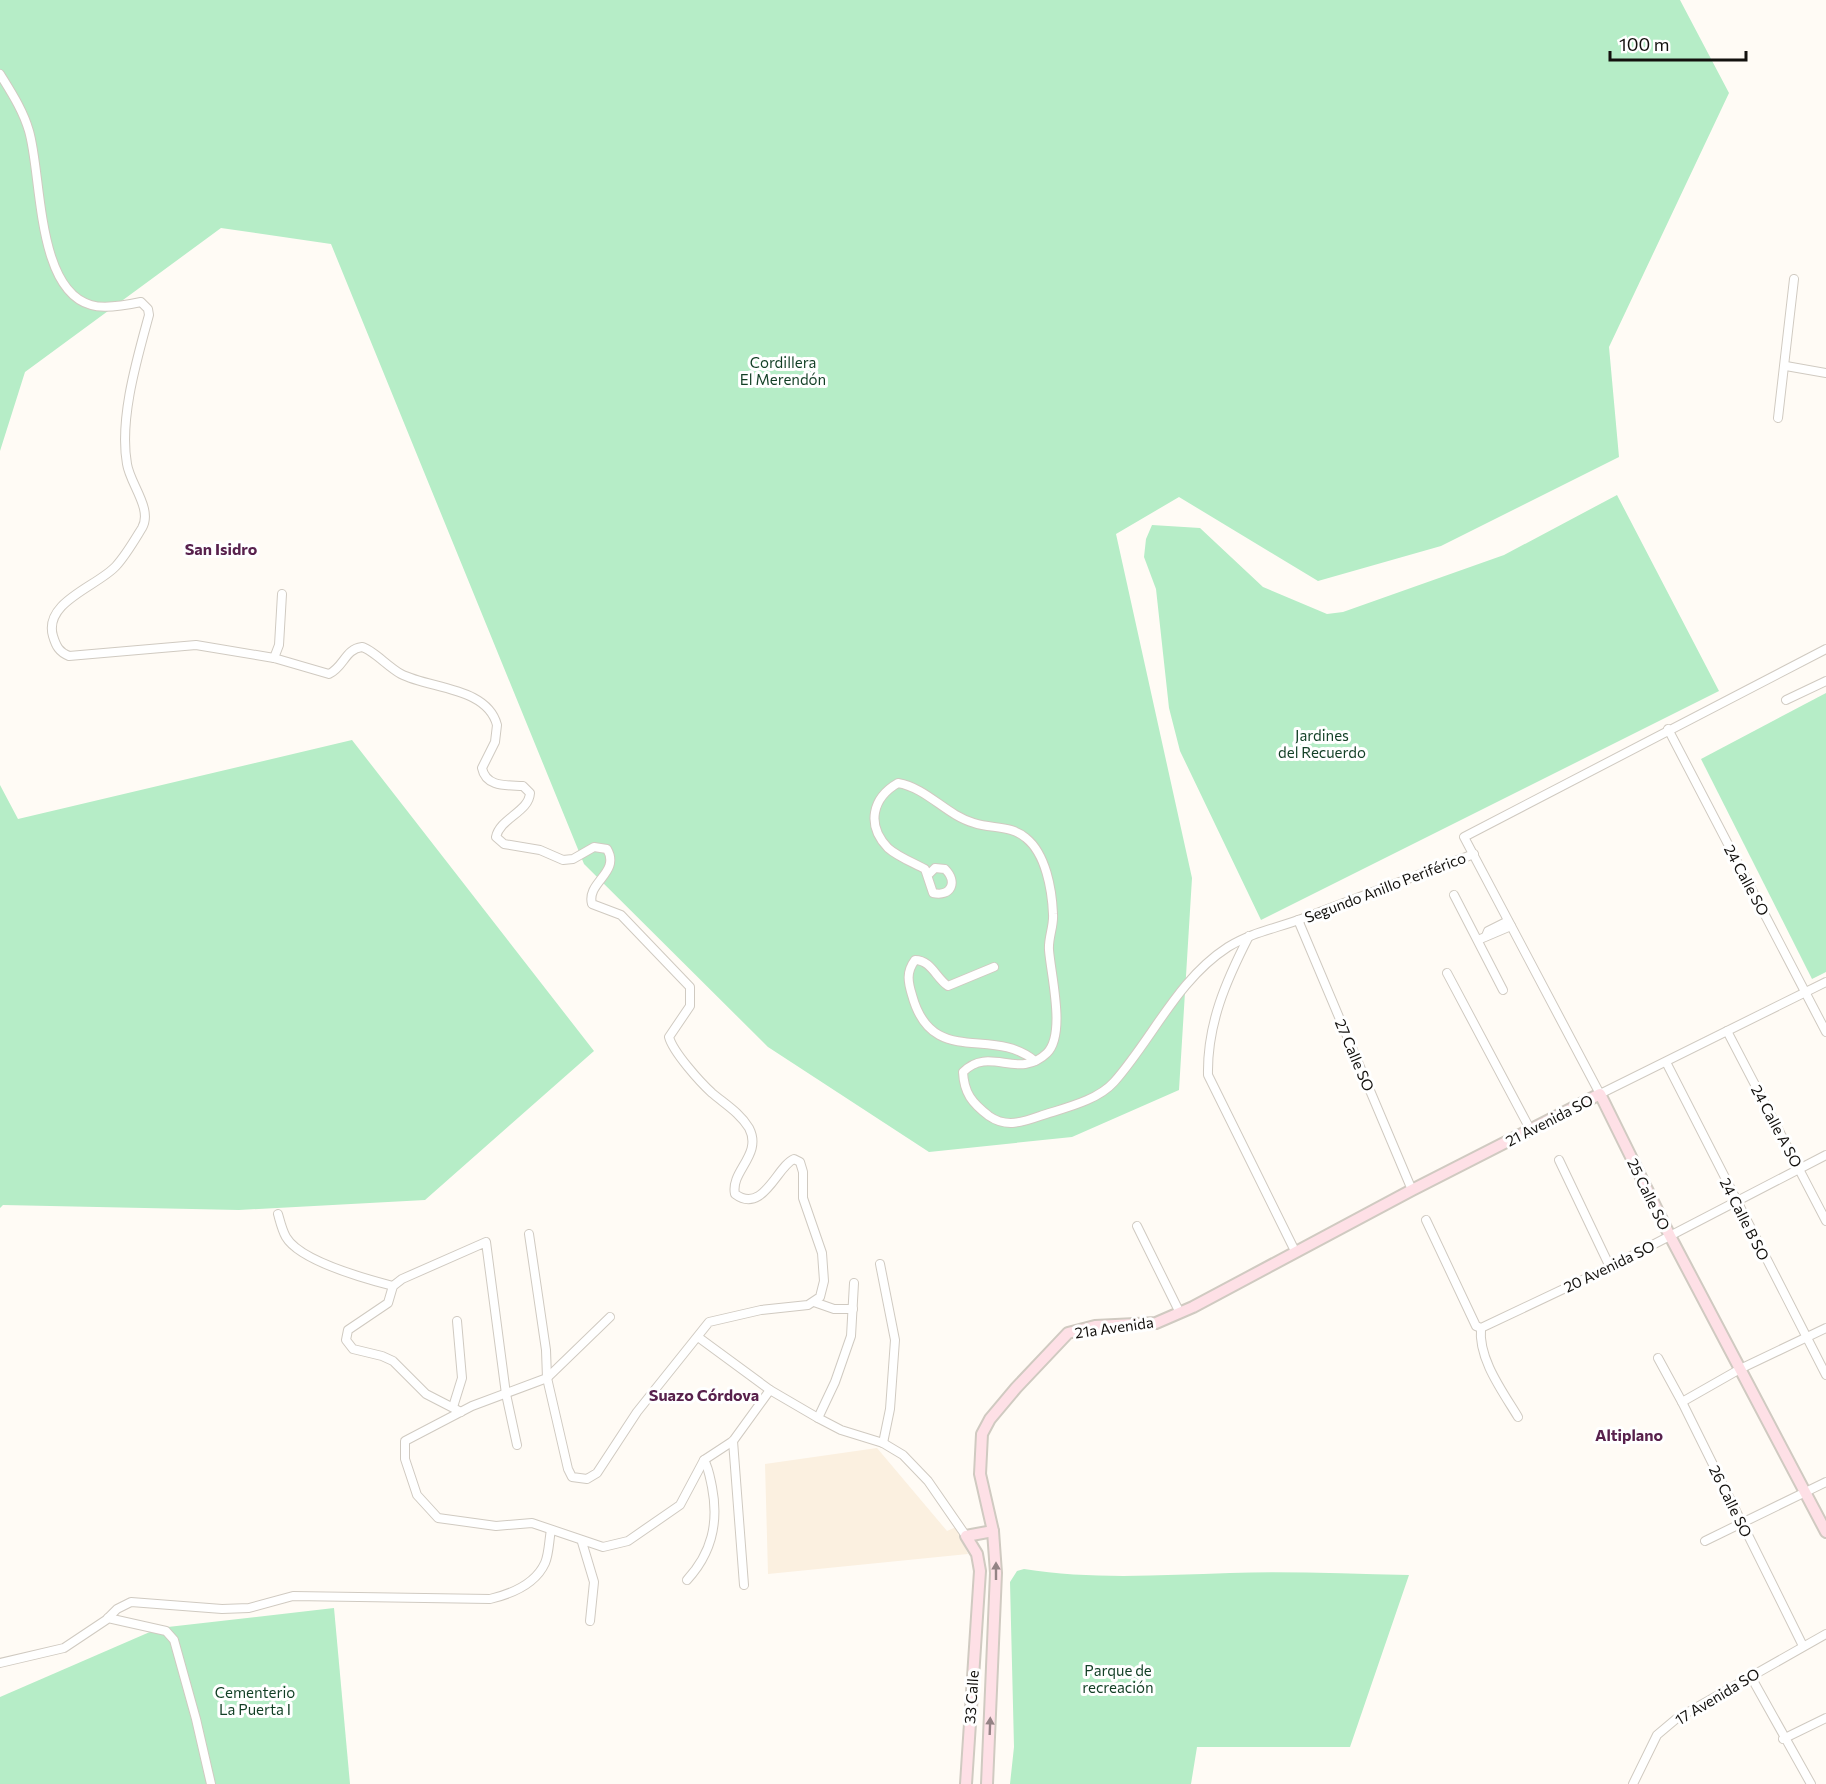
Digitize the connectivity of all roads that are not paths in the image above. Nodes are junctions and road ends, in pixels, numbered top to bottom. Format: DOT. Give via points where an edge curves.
graph roads {
  1 [pos="0,74"];
  2 [pos="1794,279"];
  3 [pos="1786,366"];
  4 [pos="1826,374"];
  5 [pos="1779,418"];
  6 [pos="282,594"];
  7 [pos="1826,649"];
  8 [pos="274,658"];
  9 [pos="1826,681"];
  10 [pos="1786,700"];
  11 [pos="1668,729"];
  12 [pos="1474,854"];
  13 [pos="928,875"];
  14 [pos="1454,895"];
  15 [pos="1298,920"];
  16 [pos="1510,923"];
  17 [pos="1250,935"];
  18 [pos="1478,940"];
  19 [pos="994,967"];
  20 [pos="1447,972"];
  21 [pos="1826,982"];
  22 [pos="1503,990"];
  23 [pos="1806,992"];
  24 [pos="1727,1031"];
  25 [pos="1826,1032"];
  26 [pos="1035,1061"];
  27 [pos="1666,1062"];
  28 [pos="1600,1094"];
  29 [pos="1530,1129"];
  30 [pos="1826,1155"];
  31 [pos="1559,1160"];
  32 [pos="1800,1169"];
  33 [pos="1412,1190"];
  34 [pos="1737,1202"];
  35 [pos="278,1214"];
  36 [pos="1426,1220"];
  37 [pos="1826,1221"];
  38 [pos="1137,1226"];
  39 [pos="529,1234"];
  40 [pos="1670,1236"];
  41 [pos="1295,1251"];
  42 [pos="880,1264"];
  43 [pos="1610,1267"];
  44 [pos="854,1283"];
  45 [pos="393,1286"];
  46 [pos="814,1302"];
  47 [pos="853,1310"];
  48 [pos="1179,1311"];
  49 [pos="610,1317"];
  50 [pos="457,1321"];
  51 [pos="1484,1327"];
  52 [pos="1826,1328"];
  53 [pos="698,1337"];
  54 [pos="1806,1338"];
  55 [pos="1658,1358"];
  56 [pos="1740,1369"];
  57 [pos="1826,1375"];
  58 [pos="547,1378"];
  59 [pos="770,1390"];
  60 [pos="506,1394"];
  61 [pos="1682,1402"];
  62 [pos="453,1407"];
  63 [pos="461,1412"];
  64 [pos="1518,1417"];
  65 [pos="818,1418"];
  66 [pos="733,1441"];
  67 [pos="883,1443"];
  68 [pos="517,1445"];
  69 [pos="704,1460"];
  70 [pos="1826,1482"];
  71 [pos="1806,1492"];
  72 [pos="1742,1524"];
  73 [pos="551,1530"];
  74 [pos="993,1531"];
  75 [pos="1826,1532"];
  76 [pos="966,1536"];
  77 [pos="1705,1540"];
  78 [pos="582,1542"];
  79 [pos="687,1580"];
  80 [pos="744,1585"];
  81 [pos="978,1610"];
  82 [pos="995,1611"];
  83 [pos="108,1618"];
  84 [pos="590,1621"];
  85 [pos="1826,1634"];
  86 [pos="1803,1646"];
  87 [pos="0,1663"];
  88 [pos="1755,1684"];
  89 [pos="1826,1718"];
  90 [pos="1784,1739"];
  91 [pos="967,1750"];
  92 [pos="989,1751"];
  93 [pos="211,1784"];
  94 [pos="966,1784"];
  95 [pos="987,1784"];
  96 [pos="1633,1784"];
  97 [pos="1811,1784"];
  1 -- 8 [label="street" via="30,132 38,199 57,276 64,288 92,305 141,302 149,315 134,372 125,451 131,482 145,509 145,520 115,567 61,607 53,619 56,646 69,656 196,645"];
  2 -- 3 [label="street"];
  3 -- 4 [label="street"];
  3 -- 5 [label="street"];
  6 -- 8 [label="street" via="279,645"];
  7 -- 11 [label="street, Segundo Anillo Periférico"];
  8 -- 46 [label="street" via="329,674 351,650 363,647 404,675 477,701 495,718 497,734 483,772 495,784 523,786 530,796 498,829 496,837 504,844 540,850 563,860 573,859 594,846 607,849 609,869 594,889 592,904 621,915 686,980 692,994 690,1006 670,1032 670,1042 711,1092 749,1128 752,1152 735,1185 735,1194 745,1198 760,1194 789,1161 798,1160 802,1166 803,1198 822,1253 823,1290"];
  9 -- 10 [label="street"];
  11 -- 12 [label="street, Segundo Anillo Periférico" via="1464,836"];
  11 -- 23 [label="street, 24 Calle SO"];
  12 -- 15 [label="street, Segundo Anillo Periférico"];
  12 -- 16 [label="street, 25 Calle SO"];
  13 -- 26 [label="street" via="925,869 890,849 876,832 876,804 885,791 898,783 913,786 974,824 1002,826 1026,837 1041,856 1053,916 1049,947 1056,1015 1055,1041"];
  14 -- 18 [label="street"];
  15 -- 17 [label="street, Segundo Anillo Periférico"];
  15 -- 33 [label="street, 27 Calle SO"];
  16 -- 18 [label="street" via="1488,931"];
  16 -- 28 [label="street, 25 Calle SO"];
  17 -- 26 [label="street, Segundo Anillo Periférico" via="1210,960 1163,1013 1113,1083 1083,1101 1018,1124 995,1120 972,1104 963,1072 972,1063 982,1060 1019,1065"];
  17 -- 41 [label="street" via="1219,1001 1208,1050 1208,1075"];
  18 -- 22 [label="street"];
  19 -- 26 [label="street" via="948,986 922,960 915,960 908,981 915,1005 924,1023 939,1037 957,1043 1015,1049"];
  20 -- 29 [label="street"];
  21 -- 23 [label="street"];
  23 -- 24 [label="street, 21 Avenida SO"];
  23 -- 25 [label="street, 24 Calle SO"];
  24 -- 27 [label="street, 21 Avenida SO"];
  24 -- 32 [label="street, 24 Calle A SO"];
  27 -- 28 [label="street, 21 Avenida SO"];
  27 -- 34 [label="street, 24 Calle B SO"];
  28 -- 29 [label="street, 21 Avenida SO"];
  28 -- 40 [label="street, 25 Calle SO"];
  29 -- 33 [label="street, 21 Avenida SO"];
  30 -- 32 [label="street, 20 Avenida SO"];
  31 -- 43 [label="street"];
  32 -- 34 [label="street, 20 Avenida SO"];
  32 -- 37 [label="street, 24 Calle A SO"];
  33 -- 41 [label="street, 21 Avenida SO"];
  34 -- 40 [label="street, 20 Avenida SO"];
  34 -- 54 [label="street, 24 Calle B SO"];
  35 -- 45 [label="street" via="287,1239 309,1256"];
  36 -- 51 [label="street" via="1476,1326"];
  38 -- 48 [label="street"];
  39 -- 58 [label="street"];
  40 -- 43 [label="street, 20 Avenida SO"];
  40 -- 56 [label="street, 25 Calle SO"];
  41 -- 48 [label="street, 21a Avenida"];
  42 -- 67 [label="street" via="895,1340 890,1409"];
  43 -- 51 [label="street, 20 Avenida SO"];
  44 -- 47 [label="street"];
  45 -- 60 [label="street" via="415,1272 486,1242"];
  45 -- 62 [label="street" via="388,1303 348,1330 346,1341 353,1349 393,1361 426,1394"];
  46 -- 47 [label="street"];
  46 -- 53 [label="street" via="718,1318 705,1326"];
  47 -- 65 [label="street" via="847,1350"];
  48 -- 74 [label="street, 21a Avenida" via="1156,1323 1095,1326 1068,1333 990,1419 982,1434 979,1464"];
  49 -- 58 [label="street"];
  50 -- 62 [label="street" via="463,1370"];
  51 -- 64 [label="street" via="1483,1349"];
  52 -- 54 [label="street"];
  53 -- 58 [label="street" via="637,1412 605,1464 587,1479 572,1477 568,1469"];
  53 -- 59 [label="street"];
  54 -- 56 [label="street"];
  54 -- 57 [label="street, 24 Calle B SO"];
  55 -- 61 [label="street, 26 Calle SO"];
  56 -- 61 [label="street"];
  56 -- 71 [label="street, 25 Calle SO"];
  58 -- 60 [label="street"];
  59 -- 65 [label="street"];
  59 -- 66 [label="street"];
  60 -- 63 [label="street"];
  60 -- 68 [label="street"];
  61 -- 72 [label="street, 26 Calle SO"];
  62 -- 63 [label="street"];
  63 -- 73 [label="street" via="405,1441 405,1459 417,1496 438,1518 496,1526 532,1523"];
  65 -- 67 [label="street"];
  66 -- 69 [label="street"];
  66 -- 80 [label="street"];
  67 -- 76 [label="street" via="903,1455 928,1480"];
  69 -- 78 [label="street" via="680,1505 645,1530 628,1541 603,1547"];
  69 -- 79 [label="street" via="716,1522 708,1550"];
  70 -- 71 [label="street"];
  71 -- 72 [label="street"];
  71 -- 75 [label="street, 25 Calle SO"];
  72 -- 77 [label="street"];
  72 -- 86 [label="street, 26 Calle SO"];
  73 -- 78 [label="street"];
  73 -- 83 [label="street" via="545,1564 526,1585 490,1599 293,1596 249,1608 222,1609 131,1602"];
  74 -- 76 [label="street"];
  82 -- 74 [label="street, one-way"];
  76 -- 81 [label="street, 33 Calle" via="977,1554 980,1571"];
  78 -- 84 [label="street" via="594,1582"];
  81 -- 82 [label="street"];
  81 -- 91 [label="street, 33 Calle"];
  92 -- 82 [label="street, 33 Calle, one-way"];
  83 -- 87 [label="street" via="64,1648"];
  83 -- 93 [label="street" via="166,1631 174,1640"];
  85 -- 86 [label="street, 17 Avenida SO"];
  86 -- 96 [label="street, 17 Avenida SO" via="1676,1719 1657,1735"];
  88 -- 90 [label="street"];
  89 -- 90 [label="street"];
  90 -- 97 [label="street"];
  91 -- 92 [label="street"];
  91 -- 94 [label="street, 33 Calle"];
  92 -- 95 [label="street, 33 Calle"];
}
